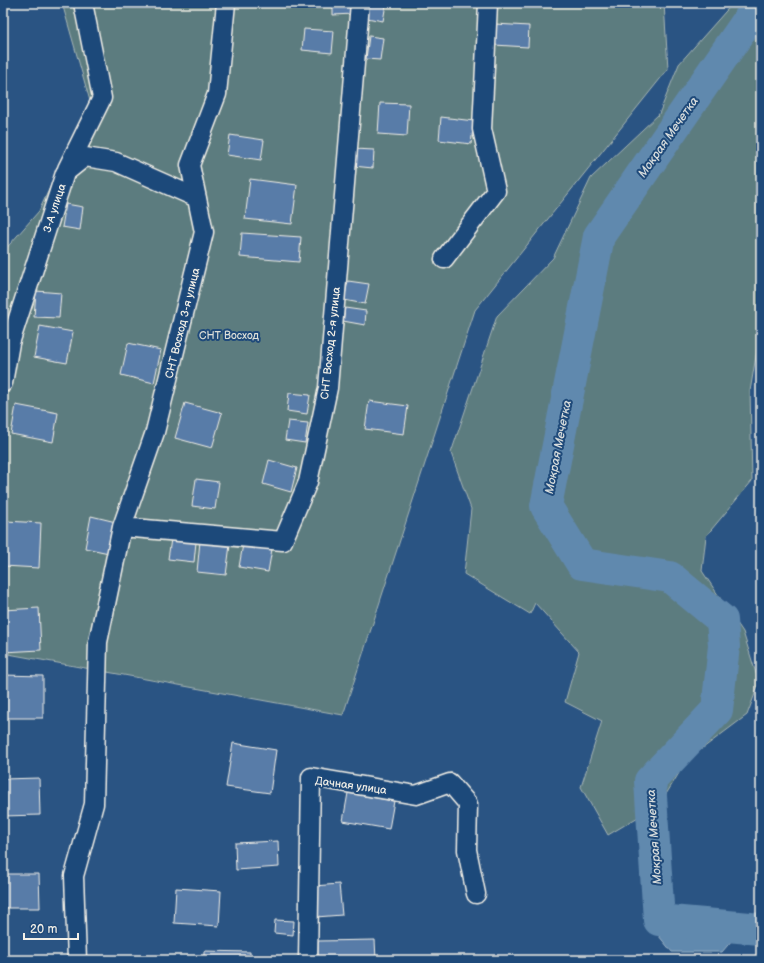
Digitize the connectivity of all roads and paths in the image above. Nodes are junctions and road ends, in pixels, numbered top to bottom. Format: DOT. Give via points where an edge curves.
graph roads {
  1 [pos="83,3"];
  2 [pos="226,3"];
  3 [pos="360,3"];
  4 [pos="488,3"];
  5 [pos="65,173"];
  6 [pos="197,198"];
  7 [pos="444,259"];
  8 [pos="3,382"];
  9 [pos="122,526"];
  10 [pos="476,894"];
  11 [pos="77,960"];
  12 [pos="308,960"];
  1 -- 5 [label="street" via="102,98"];
  2 -- 6 [label="street, СНТ Восход 3-я улица" via="217,94 190,164"];
  3 -- 9 [label="street, СНТ Восход 2-я улица" via="328,388 308,482 283,541"];
  4 -- 7 [label="street" via="482,129 496,191"];
  5 -- 6 [label="street, 3-А улица" via="85,157 116,162"];
  5 -- 8 [label="street, 3-А улица" via="10,343"];
  6 -- 9 [label="street, СНТ Восход 3-я улица" via="204,232 156,432"];
  9 -- 11 [label="street, СНТ Восход 3-я улица" via="98,642 94,804 74,876"];
  10 -- 12 [label="street, Дачная улица" via="467,850 468,804 450,783 416,795 311,777"];
}
